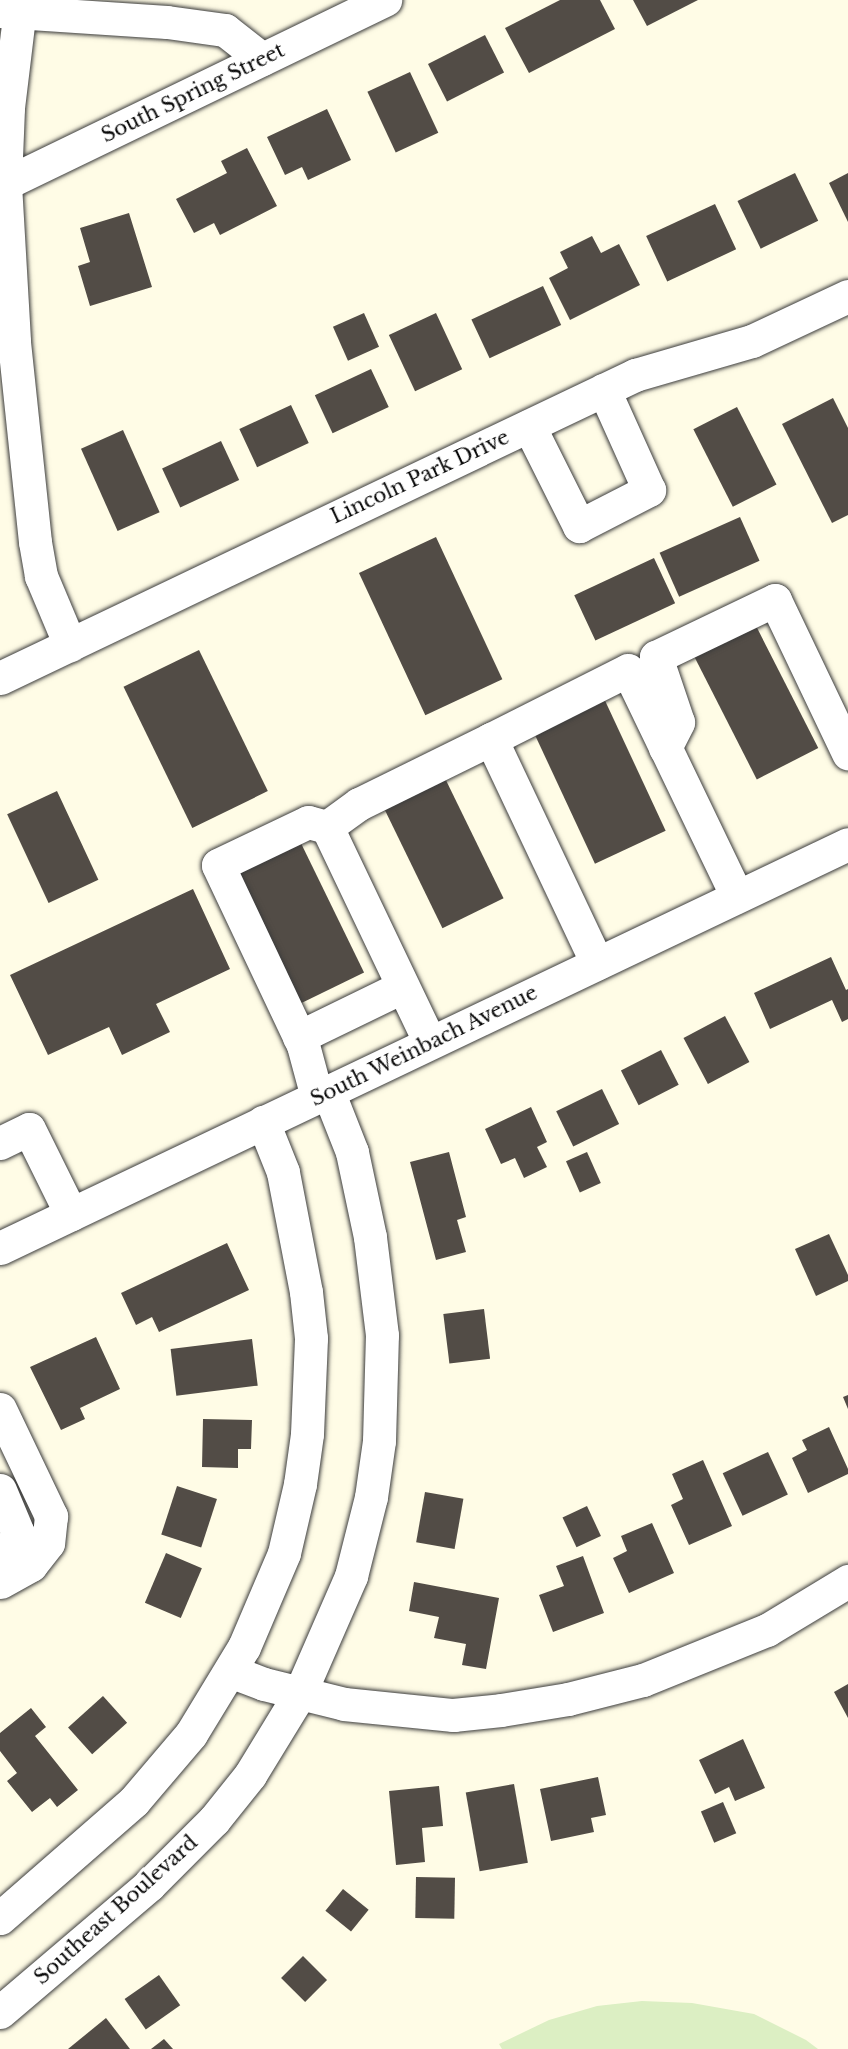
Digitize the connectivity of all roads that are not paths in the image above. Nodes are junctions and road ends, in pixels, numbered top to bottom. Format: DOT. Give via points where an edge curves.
graph roads {
  1 [pos="385,0"];
  2 [pos="14,7"];
  3 [pos="262,59"];
  4 [pos="2,185"];
  5 [pos="848,296"];
  6 [pos="604,390"];
  7 [pos="529,426"];
  8 [pos="70,645"];
  9 [pos="0,678"];
  10 [pos="491,739"];
  11 [pos="665,748"];
  12 [pos="848,753"];
  13 [pos="327,827"];
  14 [pos="848,844"];
  15 [pos="737,896"];
  16 [pos="597,963"];
  17 [pos="402,987"];
  18 [pos="299,1037"];
  19 [pos="429,1043"];
  20 [pos="322,1094"];
  21 [pos="263,1122"];
  22 [pos="0,1143"];
  23 [pos="71,1214"];
  24 [pos="0,1248"];
  25 [pos="0,1409"];
  26 [pos="0,1490"];
  27 [pos="0,1556"];
  28 [pos="848,1581"];
  29 [pos="0,1582"];
  30 [pos="230,1671"];
  31 [pos="300,1693"];
  32 [pos="0,1918"];
  33 [pos="0,2012"];
  1 -- 3 [label="street, South Spring Street"];
  2 -- 3 [label="street" via="225,30"];
  2 -- 4 [label="street"];
  3 -- 4 [label="street, South Spring Street"];
  4 -- 8 [label="street" via="34,542 47,596"];
  5 -- 6 [label="street, Lincoln Park Drive" via="752,341 635,375"];
  6 -- 7 [label="street, Lincoln Park Drive"];
  6 -- 7 [label="street" via="649,490 579,526"];
  7 -- 8 [label="street, Lincoln Park Drive"];
  8 -- 9 [label="street, Lincoln Park Drive"];
  10 -- 11 [label="street" via="628,670"];
  10 -- 13 [label="street" via="359,804"];
  10 -- 16 [label="street"];
  11 -- 12 [label="street" via="678,722 656,657 775,600"];
  11 -- 15 [label="street"];
  13 -- 17 [label="street"];
  13 -- 18 [label="street, Southeast Boulevard" via="308,822 218,865"];
  14 -- 15 [label="street, South Weinbach Avenue"];
  15 -- 16 [label="street, South Weinbach Avenue"];
  16 -- 19 [label="street, South Weinbach Avenue"];
  17 -- 18 [label="street"];
  17 -- 19 [label="street"];
  18 -- 20 [label="street, Southeast Boulevard"];
  19 -- 20 [label="street, South Weinbach Avenue"];
  20 -- 21 [label="street, South Weinbach Avenue"];
  20 -- 31 [label="street, Southeast Boulevard" via="352,1152 370,1237 382,1335 382,1390 371,1497 351,1576"];
  21 -- 23 [label="street, South Weinbach Avenue"];
  21 -- 30 [label="street" via="283,1172 306,1292 311,1388 300,1484 284,1553"];
  22 -- 23 [label="street" via="29,1129"];
  23 -- 24 [label="street, South Weinbach Avenue"];
  25 -- 29 [label="street" via="51,1516 48,1543 31,1565"];
  26 -- 27 [label="street" via="18,1533"];
  28 -- 31 [label="street" via="805,1609 722,1650 643,1680 567,1699 453,1714 344,1704"];
  30 -- 31 [label="street"];
  30 -- 32 [label="street" via="191,1734 134,1801"];
  31 -- 33 [label="street, Southeast Boulevard" via="250,1775 185,1851"];
}
